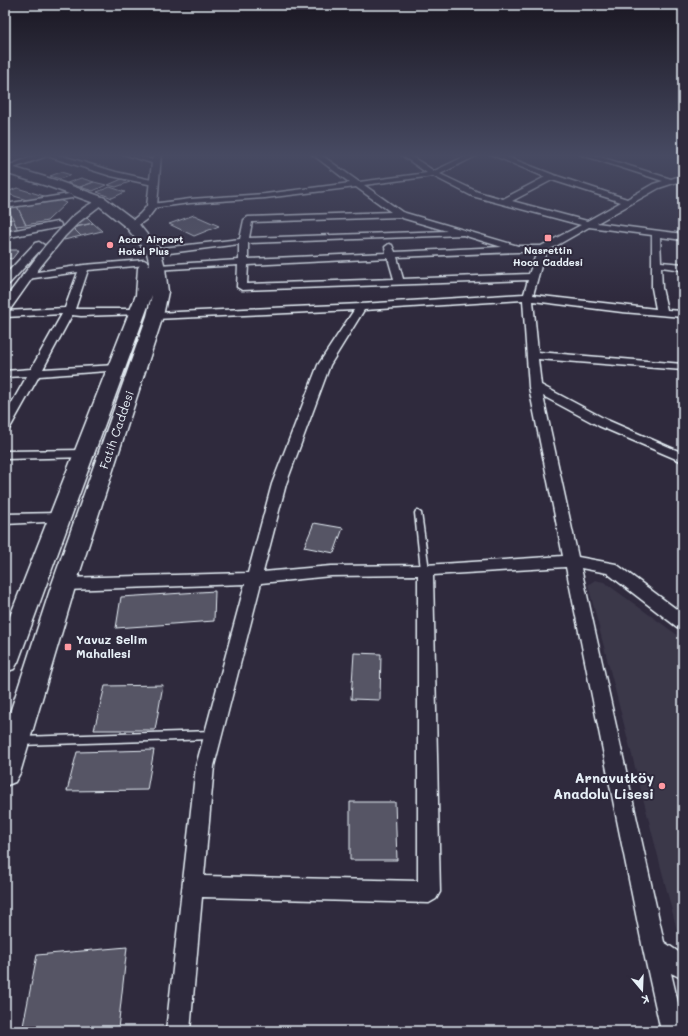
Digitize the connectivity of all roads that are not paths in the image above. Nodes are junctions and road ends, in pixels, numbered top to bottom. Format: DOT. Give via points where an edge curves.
graph roads {
  1 [pos="65,202"];
  2 [pos="85,202"];
  3 [pos="86,202"];
  4 [pos="88,202"];
  5 [pos="90,202"];
  6 [pos="152,202"];
  7 [pos="180,202"];
  8 [pos="205,202"];
  9 [pos="289,202"];
  10 [pos="383,202"];
  11 [pos="505,202"];
  12 [pos="628,202"];
  13 [pos="5,206"];
  14 [pos="152,206"];
  15 [pos="267,208"];
  16 [pos="399,214"];
  17 [pos="588,224"];
  18 [pos="57,225"];
  19 [pos="132,225"];
  20 [pos="382,225"];
  21 [pos="462,232"];
  22 [pos="656,234"];
  23 [pos="5,235"];
  24 [pos="683,237"];
  25 [pos="244,241"];
  26 [pos="518,249"];
  27 [pos="543,249"];
  28 [pos="391,255"];
  29 [pos="152,261"];
  30 [pos="243,262"];
  31 [pos="657,264"];
  32 [pos="84,268"];
  33 [pos="683,268"];
  34 [pos="27,276"];
  35 [pos="532,277"];
  36 [pos="5,282"];
  37 [pos="399,282"];
  38 [pos="528,297"];
  39 [pos="361,307"];
  40 [pos="5,308"];
  41 [pos="69,311"];
  42 [pos="662,312"];
  43 [pos="5,314"];
  44 [pos="146,314"];
  45 [pos="683,314"];
  46 [pos="533,355"];
  47 [pos="683,367"];
  48 [pos="117,368"];
  49 [pos="35,372"];
  50 [pos="5,374"];
  51 [pos="535,386"];
  52 [pos="5,426"];
  53 [pos="652,444"];
  54 [pos="683,448"];
  55 [pos="85,454"];
  56 [pos="5,455"];
  57 [pos="683,458"];
  58 [pos="418,513"];
  59 [pos="60,518"];
  60 [pos="5,519"];
  61 [pos="571,561"];
  62 [pos="426,570"];
  63 [pos="254,578"];
  64 [pos="64,584"];
  65 [pos="683,623"];
  66 [pos="5,662"];
  67 [pos="214,735"];
  68 [pos="15,741"];
  69 [pos="5,773"];
  70 [pos="193,886"];
  71 [pos="654,949"];
  72 [pos="683,968"];
  73 [pos="178,1031"];
  74 [pos="673,1031"];
  1 -- 13 [label="street"];
  2 -- 18 [label="street"];
  3 -- 34 [label="street"];
  4 -- 29 [label="main road" via="140,254"];
  5 -- 19 [label="main road"];
  6 -- 14 [label="street"];
  7 -- 14 [label="street"];
  8 -- 15 [label="street"];
  9 -- 15 [label="street"];
  10 -- 16 [label="street"];
  11 -- 17 [label="street"];
  12 -- 17 [label="street"];
  14 -- 19 [label="street"];
  15 -- 20 [label="street"];
  15 -- 25 [label="street" via="248,220"];
  16 -- 20 [label="street"];
  16 -- 21 [label="street"];
  17 -- 22 [label="street"];
  17 -- 27 [label="street"];
  18 -- 23 [label="street"];
  18 -- 36 [label="street"];
  19 -- 29 [label="main road"];
  20 -- 21 [label="street"];
  20 -- 25 [label="street"];
  20 -- 28 [label="street"];
  21 -- 26 [label="street"];
  22 -- 24 [label="street"];
  22 -- 31 [label="street"];
  25 -- 29 [label="street"];
  25 -- 30 [label="street"];
  26 -- 27 [label="street"];
  26 -- 28 [label="street"];
  27 -- 35 [label="street"];
  28 -- 30 [label="street"];
  28 -- 37 [label="street"];
  29 -- 30 [label="street"];
  29 -- 32 [label="street"];
  29 -- 44 [label="main road, Fatih Caddesi" via="160,292"];
  30 -- 37 [label="street" via="242,286"];
  31 -- 33 [label="street"];
  31 -- 42 [label="street" via="657,288"];
  32 -- 34 [label="street"];
  32 -- 41 [label="street"];
  34 -- 40 [label="street"];
  35 -- 37 [label="street"];
  35 -- 38 [label="street"];
  38 -- 39 [label="street"];
  38 -- 42 [label="street"];
  38 -- 46 [label="street"];
  39 -- 44 [label="street"];
  39 -- 63 [label="street" via="324,365 279,484"];
  41 -- 43 [label="street"];
  41 -- 44 [label="street"];
  41 -- 49 [label="street"];
  42 -- 45 [label="street"];
  44 -- 48 [label="main road, Fatih Caddesi"];
  44 -- 64 [label="main road, Fatih Caddesi"];
  46 -- 47 [label="street"];
  46 -- 51 [label="street"];
  48 -- 49 [label="street"];
  48 -- 55 [label="main road, Fatih Caddesi"];
  49 -- 50 [label="street"];
  49 -- 52 [label="street"];
  51 -- 53 [label="street" via="603,423"];
  51 -- 61 [label="street"];
  53 -- 54 [label="street"];
  53 -- 57 [label="street"];
  55 -- 56 [label="street"];
  55 -- 59 [label="main road, Fatih Caddesi"];
  58 -- 62 [label="lane"];
  59 -- 60 [label="street"];
  59 -- 66 [label="main road, Fatih Caddesi"];
  61 -- 62 [label="street"];
  61 -- 65 [label="street" via="611,568"];
  61 -- 71 [label="street"];
  62 -- 63 [label="street" via="331,571"];
  62 -- 70 [label="street" via="429,892"];
  63 -- 64 [label="street"];
  63 -- 67 [label="street"];
  64 -- 68 [label="main road, Fatih Caddesi"];
  67 -- 68 [label="lane"];
  67 -- 70 [label="street" via="206,766"];
  68 -- 69 [label="main road, Fatih Caddesi"];
  70 -- 73 [label="street"];
  71 -- 72 [label="street"];
  71 -- 74 [label="street"];
}
